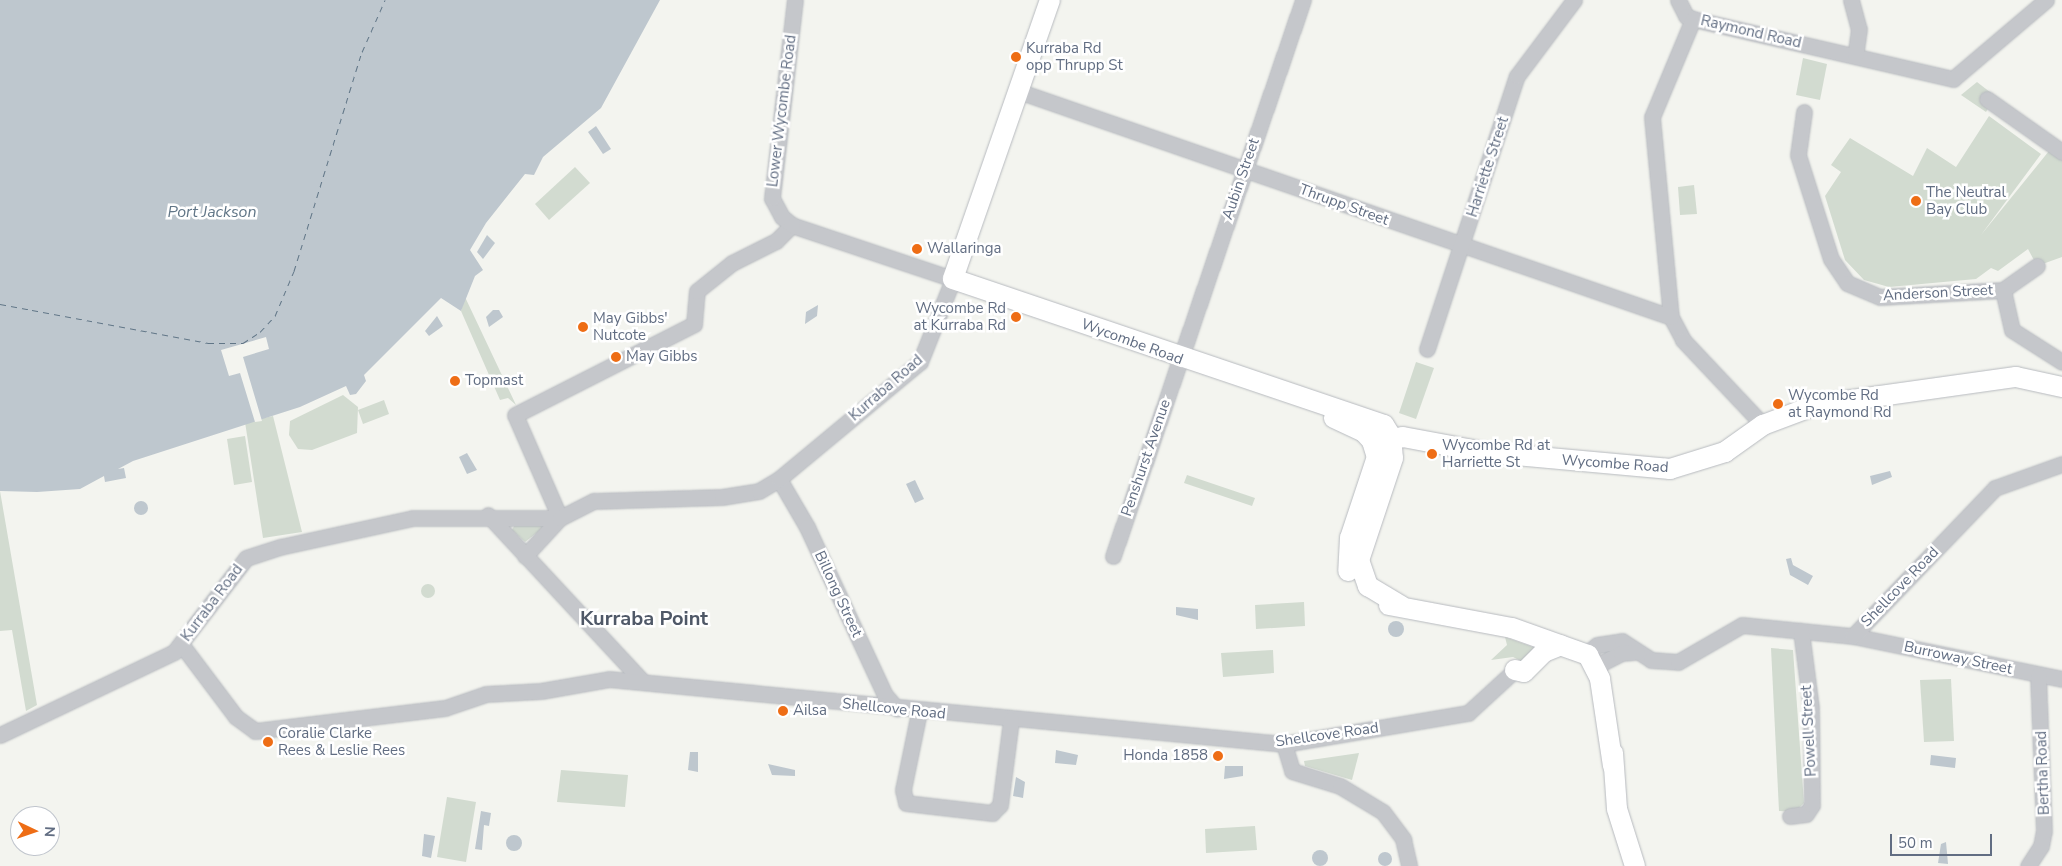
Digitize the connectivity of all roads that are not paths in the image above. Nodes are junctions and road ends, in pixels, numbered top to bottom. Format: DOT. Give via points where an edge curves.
graph roads {
  1 [pos="796,0"];
  2 [pos="1050,0"];
  3 [pos="1303,0"];
  4 [pos="1574,0"];
  5 [pos="1678,0"];
  6 [pos="1852,0"];
  7 [pos="2046,0"];
  8 [pos="1693,19"];
  9 [pos="1855,56"];
  10 [pos="1018,92"];
  11 [pos="1987,99"];
  12 [pos="1804,112"];
  13 [pos="2062,152"];
  14 [pos="1245,170"];
  15 [pos="792,225"];
  16 [pos="1462,247"];
  17 [pos="2037,266"];
  18 [pos="952,279"];
  19 [pos="2003,290"];
  20 [pos="1671,317"];
  21 [pos="1427,349"];
  22 [pos="1179,359"];
  23 [pos="2062,362"];
  24 [pos="2062,387"];
  25 [pos="1763,425"];
  26 [pos="1381,438"];
  27 [pos="2062,464"];
  28 [pos="780,480"];
  29 [pos="488,515"];
  30 [pos="560,518"];
  31 [pos="525,556"];
  32 [pos="1113,556"];
  33 [pos="1512,628"];
  34 [pos="1801,631"];
  35 [pos="1853,636"];
  36 [pos="180,644"];
  37 [pos="1561,645"];
  38 [pos="1597,656"];
  39 [pos="1515,670"];
  40 [pos="2038,675"];
  41 [pos="2062,679"];
  42 [pos="642,682"];
  43 [pos="897,708"];
  44 [pos="920,712"];
  45 [pos="1011,720"];
  46 [pos="0,735"];
  47 [pos="1284,744"];
  48 [pos="1790,816"];
  49 [pos="1409,866"];
  50 [pos="1635,866"];
  51 [pos="2028,866"];
  1 -- 15 [label="street, Lower Wycombe Road" via="771,183 777,209"];
  2 -- 10 [label="main road, Kurraba Road"];
  3 -- 14 [label="street, Aubin Street"];
  4 -- 16 [label="street, Harriette Street" via="1517,76"];
  5 -- 8 [label="street" via="1686,16"];
  6 -- 9 [label="street" via="1859,29"];
  7 -- 9 [label="street, Raymond Road" via="1953,79"];
  8 -- 9 [label="street, Raymond Road"];
  8 -- 20 [label="street, Raymond Road" via="1652,117"];
  10 -- 14 [label="street, Thrupp Street"];
  10 -- 18 [label="main road, Kurraba Road"];
  11 -- 13 [label="street"];
  12 -- 19 [label="street, Anderson Street" via="1798,155 1831,259 1847,283 1880,297"];
  14 -- 16 [label="street, Thrupp Street"];
  14 -- 22 [label="street, Aubin Street"];
  15 -- 18 [label="street"];
  15 -- 30 [label="street" via="776,241 732,264 697,291 694,324 515,415"];
  16 -- 20 [label="street, Thrupp Street"];
  16 -- 21 [label="street, Harriette Street"];
  17 -- 19 [label="street"];
  18 -- 22 [label="main road, Wycombe Road"];
  18 -- 28 [label="street, Kurraba Road" via="920,362"];
  19 -- 23 [label="street" via="2012,330"];
  20 -- 25 [label="street, Raymond Road" via="1683,340"];
  22 -- 26 [label="main road, Wycombe Road" via="1311,404"];
  22 -- 32 [label="street, Penshurst Avenue"];
  24 -- 25 [label="main road, Wycombe Road" via="2025,377 1996,378 1816,405"];
  25 -- 26 [label="main road, Wycombe Road" via="1725,452 1670,469 1483,452"];
  26 -- 33 [label="main road" via="1377,463 1350,538 1350,579 1360,596 1379,604"];
  27 -- 35 [label="street, Shellcove Road" via="1995,488"];
  28 -- 30 [label="street, Kurraba Road" via="741,495 594,501"];
  28 -- 43 [label="street, Billong Street" via="807,527 885,695"];
  29 -- 30 [label="street, Kurraba Road"];
  29 -- 31 [label="street"];
  29 -- 36 [label="street, Kurraba Road" via="413,518 280,546 246,558"];
  30 -- 31 [label="street, Kurraba Road"];
  31 -- 42 [label="street"];
  33 -- 37 [label="main road"];
  33 -- 38 [label="main road" via="1567,635"];
  34 -- 35 [label="street, Shellcove Road"];
  34 -- 38 [label="street, Shellcove Road" via="1736,626 1672,663 1637,652 1622,641"];
  34 -- 48 [label="street, Powell Street" via="1811,708 1812,805 1806,814"];
  35 -- 40 [label="street, Burroway Street"];
  36 -- 42 [label="street, Shellcove Road" via="236,717 255,731 444,708 486,694 541,691 601,680"];
  36 -- 46 [label="street, Kurraba Road" via="167,656"];
  37 -- 38 [label="main road"];
  37 -- 39 [label="main road" via="1544,652 1524,672"];
  38 -- 50 [label="main road" via="1617,809"];
  39 -- 47 [label="street, Shellcove Road" via="1468,713"];
  40 -- 41 [label="street, Burroway Street"];
  40 -- 51 [label="street, Bertha Road" via="2044,831 2041,846"];
  42 -- 43 [label="street, Shellcove Road"];
  43 -- 44 [label="street, Shellcove Road"];
  44 -- 45 [label="street, Shellcove Road"];
  44 -- 45 [label="street" via="903,790 906,803 992,813 1000,805"];
  45 -- 47 [label="street, Shellcove Road"];
  47 -- 49 [label="street" via="1292,771 1340,786 1383,812 1403,839"];
}
